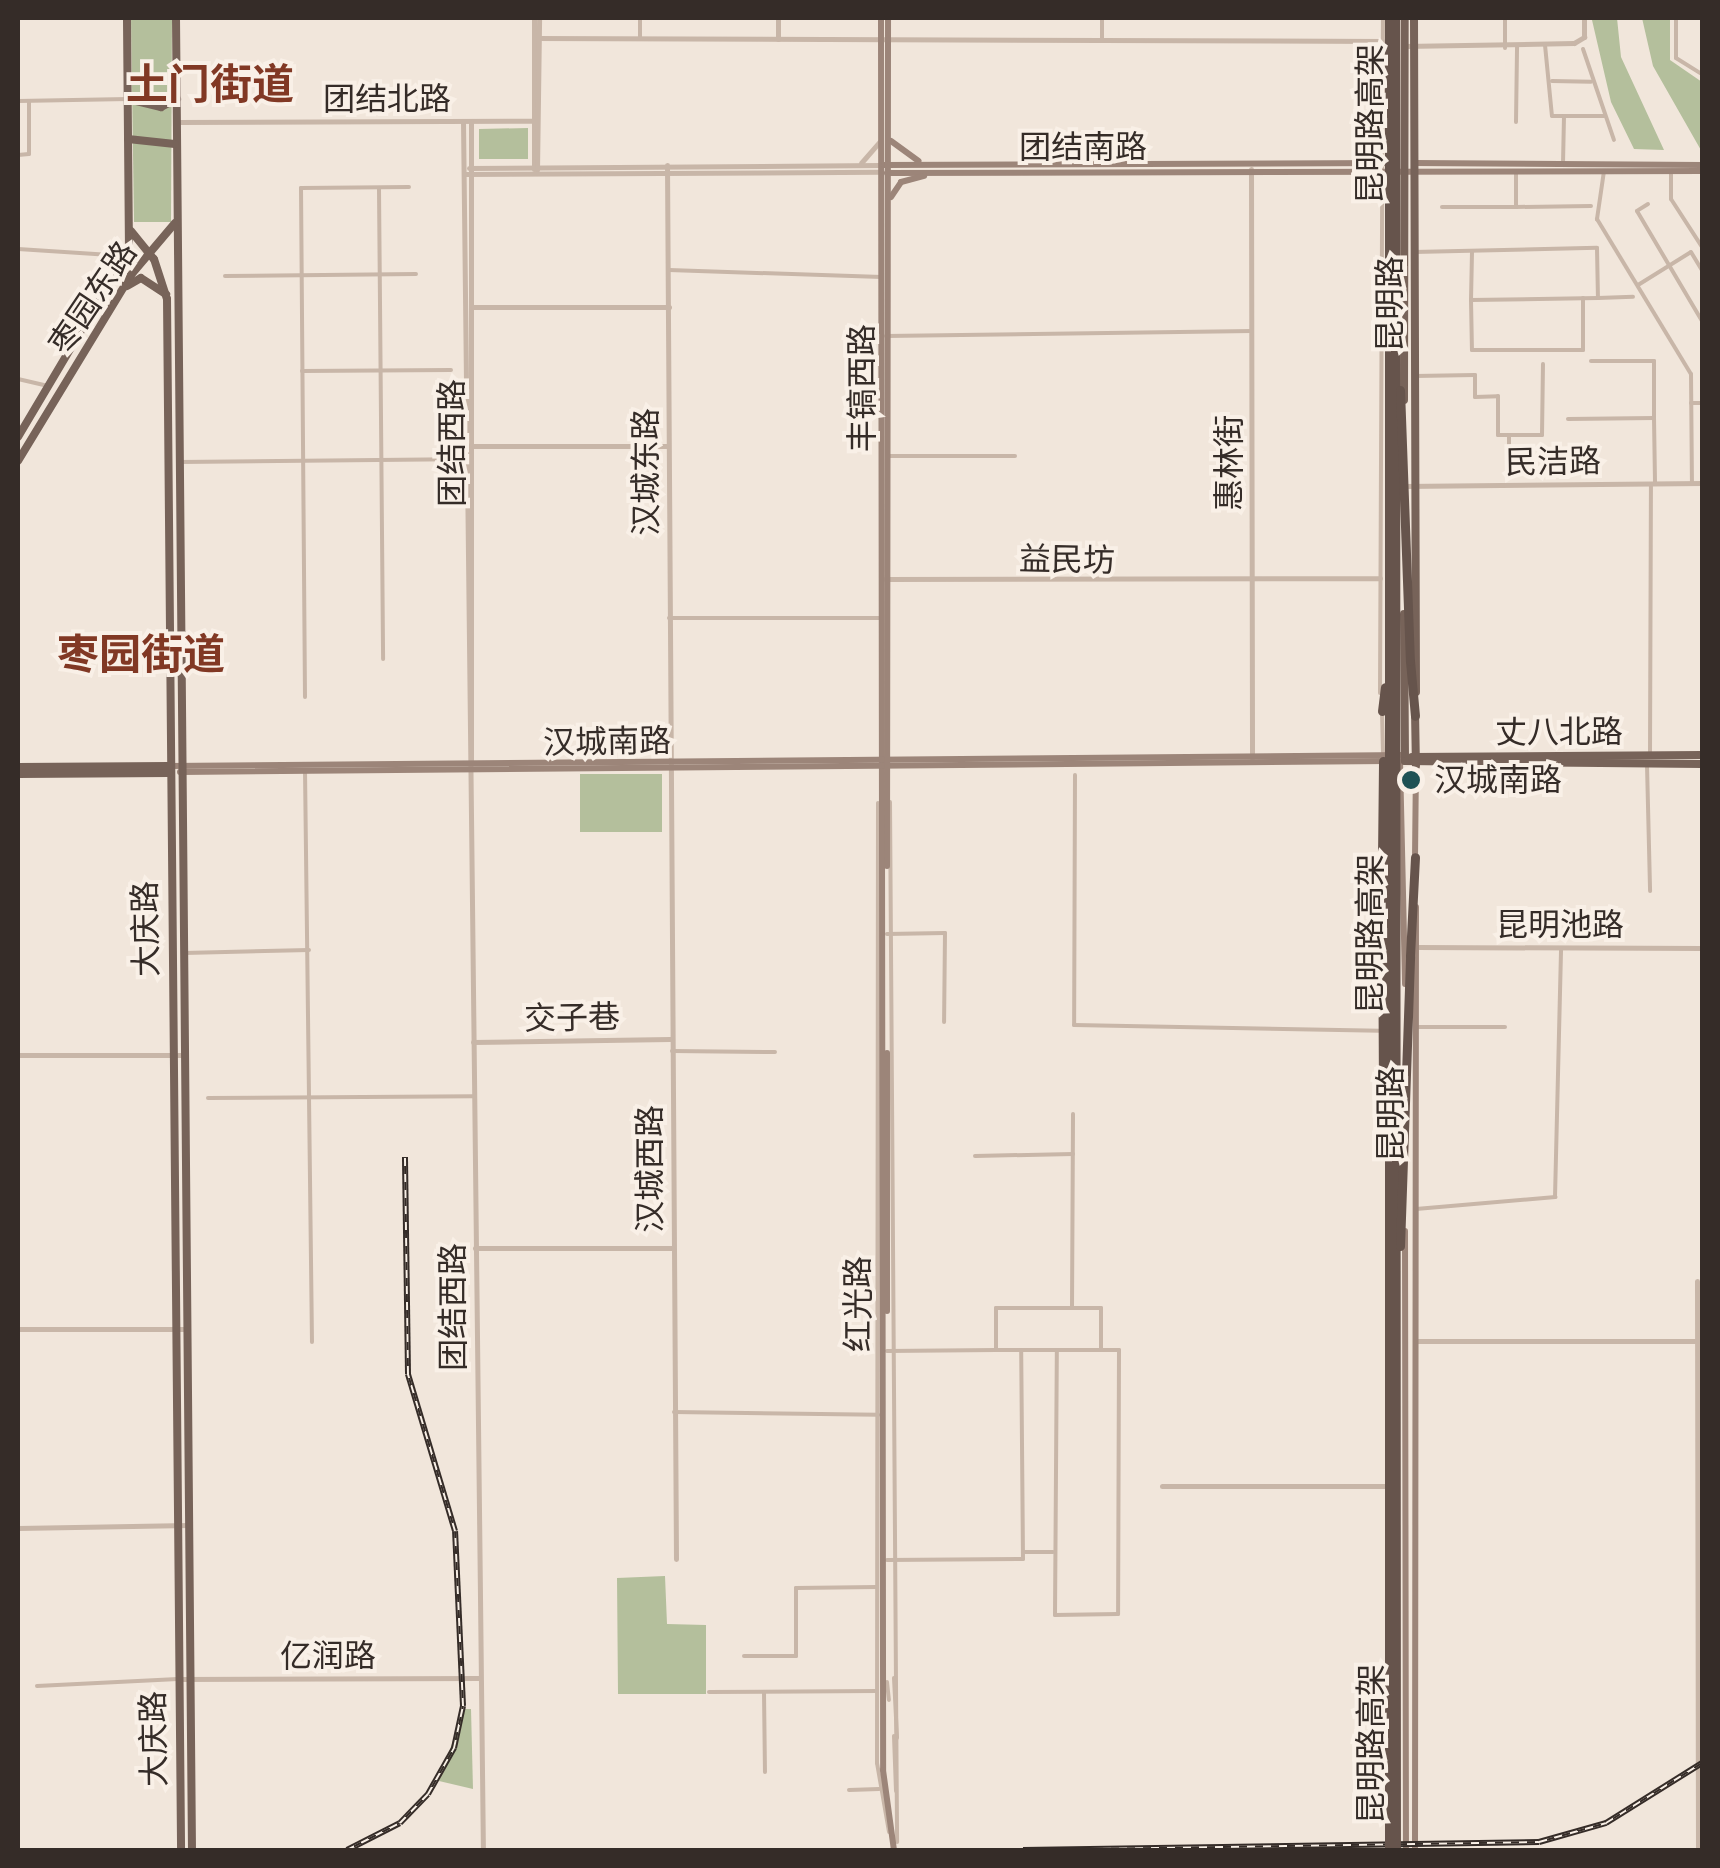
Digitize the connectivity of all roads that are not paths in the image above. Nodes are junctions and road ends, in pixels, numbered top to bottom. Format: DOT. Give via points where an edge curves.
graph roads {
  1 [pos="127,18"];
  2 [pos="176,18"];
  3 [pos="536,18"];
  4 [pos="640,18"];
  5 [pos="778,18"];
  6 [pos="884,18"];
  7 [pos="1102,18"];
  8 [pos="1391,18"];
  9 [pos="1404,18"];
  10 [pos="1414,18"];
  11 [pos="1505,18"];
  12 [pos="1584,18"];
  13 [pos="1676,18"];
  14 [pos="536,38"];
  15 [pos="640,38"];
  16 [pos="778,39"];
  17 [pos="884,39"];
  18 [pos="1102,39"];
  19 [pos="1383,41"];
  20 [pos="1545,45"];
  21 [pos="1409,46"];
  22 [pos="1516,47"];
  23 [pos="1505,48"];
  24 [pos="1582,49"];
  25 [pos="1702,74"];
  26 [pos="1552,81"];
  27 [pos="1591,82"];
  28 [pos="128,99"];
  29 [pos="177,99"];
  30 [pos="28,100"];
  31 [pos="18,101"];
  32 [pos="1564,116"];
  33 [pos="1604,116"];
  34 [pos="536,121"];
  35 [pos="177,122"];
  36 [pos="467,122"];
  37 [pos="1516,122"];
  38 [pos="884,128"];
  39 [pos="128,140"];
  40 [pos="1614,140"];
  41 [pos="177,148"];
  42 [pos="18,154"];
  43 [pos="1382,162"];
  44 [pos="852,164"];
  45 [pos="1563,165"];
  46 [pos="668,168"];
  47 [pos="940,168"];
  48 [pos="1251,168"];
  49 [pos="1410,168"];
  50 [pos="1702,168"];
  51 [pos="885,169"];
  52 [pos="536,170"];
  53 [pos="468,171"];
  54 [pos="1516,171"];
  55 [pos="1604,171"];
  56 [pos="1670,172"];
  57 [pos="1382,173"];
  58 [pos="408,187"];
  59 [pos="378,188"];
  60 [pos="1648,204"];
  61 [pos="1591,206"];
  62 [pos="1442,207"];
  63 [pos="1516,207"];
  64 [pos="888,213"];
  65 [pos="178,214"];
  66 [pos="131,231"];
  67 [pos="1702,247"];
  68 [pos="18,249"];
  69 [pos="1472,250"];
  70 [pos="1414,252"];
  71 [pos="150,253"];
  72 [pos="126,256"];
  73 [pos="1670,265"];
  74 [pos="669,270"];
  75 [pos="1702,270"];
  76 [pos="379,274"];
  77 [pos="416,274"];
  78 [pos="301,275"];
  79 [pos="225,276"];
  80 [pos="882,277"];
  81 [pos="1638,285"];
  82 [pos="123,288"];
  83 [pos="166,295"];
  84 [pos="1632,297"];
  85 [pos="1583,298"];
  86 [pos="1598,298"];
  87 [pos="1472,300"];
  88 [pos="473,307"];
  89 [pos="668,307"];
  90 [pos="167,320"];
  91 [pos="179,320"];
  92 [pos="1702,321"];
  93 [pos="1252,331"];
  94 [pos="884,336"];
  95 [pos="1591,361"];
  96 [pos="1396,363"];
  97 [pos="1543,364"];
  98 [pos="451,370"];
  99 [pos="302,371"];
  100 [pos="380,371"];
  101 [pos="1415,376"];
  102 [pos="18,379"];
  103 [pos="1388,382"];
  104 [pos="48,386"];
  105 [pos="1691,403"];
  106 [pos="1702,403"];
  107 [pos="1654,418"];
  108 [pos="1568,420"];
  109 [pos="1509,435"];
  110 [pos="18,437"];
  111 [pos="474,446"];
  112 [pos="667,446"];
  113 [pos="888,456"];
  114 [pos="1014,456"];
  115 [pos="452,458"];
  116 [pos="380,459"];
  117 [pos="302,460"];
  118 [pos="18,462"];
  119 [pos="180,462"];
  120 [pos="1509,468"];
  121 [pos="1653,483"];
  122 [pos="1692,483"];
  123 [pos="1702,483"];
  124 [pos="1404,486"];
  125 [pos="1417,486"];
  126 [pos="1404,577"];
  127 [pos="1380,578"];
  128 [pos="884,579"];
  129 [pos="1252,580"];
  130 [pos="669,618"];
  131 [pos="882,618"];
  132 [pos="383,659"];
  133 [pos="305,697"];
  134 [pos="1382,712"];
  135 [pos="1415,716"];
  136 [pos="1702,756"];
  137 [pos="881,758"];
  138 [pos="891,758"];
  139 [pos="1383,758"];
  140 [pos="1405,758"];
  141 [pos="1252,759"];
  142 [pos="1648,760"];
  143 [pos="1416,762"];
  144 [pos="1702,764"];
  145 [pos="670,765"];
  146 [pos="471,766"];
  147 [pos="305,768"];
  148 [pos="878,768"];
  149 [pos="890,768"];
  150 [pos="183,769"];
  151 [pos="18,770"];
  152 [pos="169,770"];
  153 [pos="1075,774"];
  154 [pos="670,778"];
  155 [pos="878,803"];
  156 [pos="1414,857"];
  157 [pos="1650,891"];
  158 [pos="889,934"];
  159 [pos="1560,948"];
  160 [pos="1702,948"];
  161 [pos="309,950"];
  162 [pos="1414,952"];
  163 [pos="184,953"];
  164 [pos="944,1022"];
  165 [pos="1405,1027"];
  166 [pos="1416,1027"];
  167 [pos="1505,1027"];
  168 [pos="672,1038"];
  169 [pos="474,1042"];
  170 [pos="672,1051"];
  171 [pos="775,1052"];
  172 [pos="185,1054"];
  173 [pos="18,1055"];
  174 [pos="174,1055"];
  175 [pos="309,1096"];
  176 [pos="474,1096"];
  177 [pos="208,1098"];
  178 [pos="1073,1114"];
  179 [pos="1073,1154"];
  180 [pos="976,1156"];
  181 [pos="1388,1163"];
  182 [pos="1416,1209"];
  183 [pos="475,1248"];
  184 [pos="673,1248"];
  185 [pos="1396,1278"];
  186 [pos="1696,1281"];
  187 [pos="1072,1308"];
  188 [pos="18,1329"];
  189 [pos="174,1329"];
  190 [pos="187,1329"];
  191 [pos="1415,1341"];
  192 [pos="1700,1341"];
  193 [pos="312,1342"];
  194 [pos="996,1350"];
  195 [pos="1021,1350"];
  196 [pos="1056,1350"];
  197 [pos="1100,1350"];
  198 [pos="889,1351"];
  199 [pos="674,1412"];
  200 [pos="878,1415"];
  201 [pos="1162,1486"];
  202 [pos="1405,1486"];
  203 [pos="1415,1486"];
  204 [pos="177,1525"];
  205 [pos="189,1525"];
  206 [pos="18,1528"];
  207 [pos="1023,1552"];
  208 [pos="1055,1552"];
  209 [pos="676,1559"];
  210 [pos="889,1560"];
  211 [pos="878,1587"];
  212 [pos="1701,1592"];
  213 [pos="744,1656"];
  214 [pos="892,1664"];
  215 [pos="190,1678"];
  216 [pos="479,1678"];
  217 [pos="178,1679"];
  218 [pos="38,1686"];
  219 [pos="882,1687"];
  220 [pos="709,1692"];
  221 [pos="764,1692"];
  222 [pos="892,1723"];
  223 [pos="897,1748"];
  224 [pos="1700,1759"];
  225 [pos="764,1772"];
  226 [pos="879,1789"];
  227 [pos="849,1790"];
  228 [pos="895,1811"];
  229 [pos="896,1846"];
  230 [pos="181,1850"];
  231 [pos="192,1850"];
  232 [pos="483,1850"];
  233 [pos="1392,1850"];
  234 [pos="1406,1850"];
  235 [pos="1415,1850"];
  236 [pos="1698,1850"];
  1 -- 28 [label="main road"];
  2 -- 29 [label="main road, 大庆路"];
  3 -- 14 [label="street"];
  4 -- 15 [label="street"];
  5 -- 16 [label="street"];
  6 -- 17 [label="main road, 丰镐西路"];
  7 -- 18 [label="street"];
  8 -- 19 [label="street, 昆明路"];
  8 -- 96 [label="highway, 昆明路高架, bridge"];
  8 -- 103 [label="highway, 昆明路高架, bridge"];
  9 -- 21 [label="main road, 昆明路"];
  10 -- 21 [label="main road, 昆明路"];
  11 -- 23 [label="street"];
  12 -- 20 [label="street" via="1580,41"];
  13 -- 25 [label="street" via="1676,58"];
  14 -- 15 [label="street"];
  14 -- 34 [label="street"];
  15 -- 16 [label="street"];
  16 -- 17 [label="street"];
  17 -- 18 [label="street"];
  17 -- 38 [label="main road, 丰镐西路"];
  18 -- 19 [label="street"];
  19 -- 21 [label="street"];
  19 -- 43 [label="street, 昆明路"];
  20 -- 22 [label="street"];
  20 -- 26 [label="street"];
  21 -- 23 [label="street"];
  21 -- 49 [label="main road, 昆明路"];
  22 -- 23 [label="street"];
  22 -- 37 [label="street"];
  24 -- 27 [label="street"];
  26 -- 27 [label="street"];
  26 -- 32 [label="street" via="1552,116"];
  27 -- 33 [label="street"];
  28 -- 29 [label="main road" via="161,108"];
  28 -- 30 [label="street"];
  28 -- 39 [label="main road"];
  29 -- 35 [label="main road, 大庆路"];
  30 -- 31 [label="street"];
  30 -- 42 [label="street" via="28,154"];
  32 -- 33 [label="street"];
  32 -- 45 [label="street"];
  33 -- 40 [label="street"];
  34 -- 36 [label="street, 团结北路"];
  34 -- 52 [label="street"];
  35 -- 36 [label="street, 团结北路"];
  35 -- 41 [label="main road, 大庆路"];
  36 -- 53 [label="street, 团结西路"];
  38 -- 44 [label="street" via="872,155"];
  38 -- 47 [label="main road" via="900,156"];
  38 -- 51 [label="main road, 丰镐西路"];
  39 -- 41 [label="main road" via="171,137"];
  39 -- 66 [label="main road"];
  41 -- 65 [label="main road, 大庆路"];
  43 -- 48 [label="main road, 团结南路"];
  43 -- 49 [label="main road, 团结南路"];
  43 -- 57 [label="street, 昆明路"];
  44 -- 46 [label="street, 团结南路"];
  44 -- 51 [label="street, 团结南路"];
  45 -- 49 [label="main road, 团结南路"];
  45 -- 50 [label="main road, 团结南路"];
  46 -- 51 [label="street, 团结南路"];
  46 -- 52 [label="street, 团结南路"];
  46 -- 74 [label="street, 汉城东路"];
  47 -- 48 [label="main road, 团结南路"];
  47 -- 51 [label="main road, 团结南路"];
  47 -- 64 [label="main road" via="901,182"];
  48 -- 57 [label="main road, 团结南路"];
  48 -- 93 [label="street, 惠林街"];
  49 -- 54 [label="main road, 团结南路"];
  49 -- 57 [label="main road, 团结南路"];
  49 -- 70 [label="main road, 昆明路"];
  49 -- 124 [label="main road, 昆明路"];
  50 -- 56 [label="main road, 团结南路"];
  51 -- 64 [label="main road, 丰镐西路"];
  51 -- 80 [label="main road, 丰镐西路"];
  52 -- 53 [label="street, 团结南路"];
  53 -- 88 [label="street, 团结西路"];
  53 -- 146 [label="street, 团结西路"];
  54 -- 55 [label="main road, 团结南路"];
  54 -- 63 [label="street"];
  55 -- 56 [label="main road, 团结南路"];
  55 -- 81 [label="street" via="1597,218"];
  56 -- 67 [label="street" via="1671,198"];
  57 -- 127 [label="street, 昆明路"];
  58 -- 59 [label="street"];
  59 -- 76 [label="street"];
  59 -- 78 [label="street" via="300,188"];
  60 -- 73 [label="street" via="1637,211"];
  61 -- 63 [label="street"];
  62 -- 63 [label="street"];
  64 -- 94 [label="main road, 丰镐西路"];
  65 -- 71 [label="main road, 枣园东路"];
  65 -- 91 [label="main road, 大庆路"];
  66 -- 71 [label="main road, 大庆路"];
  66 -- 72 [label="main road, 枣园东路"];
  68 -- 72 [label="street"];
  69 -- 70 [label="street"];
  69 -- 86 [label="street" via="1597,248"];
  69 -- 87 [label="street"];
  70 -- 101 [label="main road, 昆明路"];
  71 -- 82 [label="main road, 枣园东路"];
  71 -- 83 [label="main road, 大庆路"];
  72 -- 104 [label="main road, 枣园东路"];
  73 -- 75 [label="street" via="1691,252"];
  73 -- 81 [label="street"];
  73 -- 92 [label="street"];
  74 -- 80 [label="street"];
  74 -- 89 [label="street, 汉城东路"];
  76 -- 77 [label="street"];
  76 -- 78 [label="street"];
  76 -- 100 [label="street"];
  78 -- 79 [label="street"];
  78 -- 99 [label="street"];
  80 -- 94 [label="main road, 丰镐西路"];
  81 -- 105 [label="street" via="1691,374"];
  82 -- 83 [label="main road" via="141,278"];
  82 -- 118 [label="main road, 枣园东路"];
  83 -- 90 [label="main road, 大庆路"];
  84 -- 86 [label="street"];
  85 -- 86 [label="street"];
  85 -- 87 [label="street"];
  85 -- 87 [label="street" via="1583,350 1472,350"];
  88 -- 89 [label="street"];
  88 -- 111 [label="street, 团结西路"];
  89 -- 112 [label="street, 汉城东路"];
  90 -- 91 [label="main road"];
  90 -- 152 [label="main road, 大庆路"];
  91 -- 119 [label="main road, 大庆路"];
  93 -- 94 [label="street"];
  93 -- 129 [label="street, 惠林街"];
  94 -- 113 [label="main road, 丰镐西路"];
  94 -- 128 [label="main road, 丰镐西路"];
  95 -- 107 [label="street" via="1654,361"];
  96 -- 135 [label="highway, bridge" via="1409,459"];
  96 -- 185 [label="highway, 昆明路高架, bridge"];
  97 -- 109 [label="street" via="1542,435"];
  98 -- 100 [label="street"];
  99 -- 100 [label="street"];
  99 -- 117 [label="street"];
  100 -- 116 [label="street"];
  101 -- 109 [label="street" via="1474,375 1474,397 1498,396 1498,436"];
  101 -- 125 [label="main road, 昆明路"];
  102 -- 104 [label="street"];
  103 -- 134 [label="highway, bridge"];
  103 -- 181 [label="highway, 昆明路高架, bridge"];
  104 -- 110 [label="main road, 枣园东路"];
  105 -- 106 [label="street"];
  105 -- 122 [label="street"];
  107 -- 108 [label="street"];
  107 -- 121 [label="street"];
  109 -- 120 [label="street"];
  111 -- 112 [label="street"];
  111 -- 146 [label="street, 团结西路"];
  112 -- 130 [label="street, 汉城东路"];
  113 -- 114 [label="street"];
  113 -- 128 [label="main road, 丰镐西路"];
  115 -- 116 [label="street"];
  116 -- 117 [label="street"];
  116 -- 132 [label="street"];
  117 -- 119 [label="street"];
  117 -- 133 [label="street"];
  119 -- 150 [label="main road, 大庆路"];
  121 -- 122 [label="street, 民洁路"];
  121 -- 125 [label="street, 民洁路"];
  121 -- 142 [label="street"];
  122 -- 123 [label="street, 民洁路"];
  124 -- 125 [label="street, 民洁路"];
  124 -- 126 [label="main road, 昆明路"];
  125 -- 135 [label="main road, 昆明路"];
  126 -- 127 [label="street"];
  126 -- 140 [label="main road, 昆明路"];
  127 -- 129 [label="street, 益民坊"];
  127 -- 134 [label="street, 昆明路"];
  128 -- 129 [label="street, 益民坊"];
  128 -- 131 [label="main road, 丰镐西路"];
  128 -- 138 [label="main road, 丰镐西路"];
  129 -- 141 [label="street, 惠林街"];
  130 -- 131 [label="street"];
  130 -- 145 [label="street, 汉城东路"];
  131 -- 137 [label="main road, 丰镐西路"];
  134 -- 139 [label="street, 昆明路"];
  135 -- 143 [label="main road, 昆明路"];
  136 -- 142 [label="main road, 丈八北路"];
  137 -- 138 [label="main road, 汉城南路"];
  137 -- 145 [label="main road, 汉城南路"];
  137 -- 148 [label="main road, 红光路"];
  138 -- 141 [label="main road, 汉城南路"];
  138 -- 149 [label="main road, 红光路"];
  139 -- 140 [label="main road, 汉城南路"];
  139 -- 141 [label="main road, 汉城南路"];
  139 -- 181 [label="highway, bridge"];
  140 -- 143 [label="main road, 丈八北路"];
  140 -- 165 [label="main road, 昆明路"];
  141 -- 149 [label="main road, 汉城南路"];
  142 -- 143 [label="main road, 丈八北路"];
  142 -- 144 [label="main road, 丈八北路"];
  142 -- 157 [label="street"];
  143 -- 156 [label="main road, 昆明路"];
  145 -- 146 [label="main road, 汉城南路"];
  145 -- 148 [label="main road, 汉城南路"];
  145 -- 154 [label="street, 汉城东路"];
  146 -- 147 [label="main road, 汉城南路"];
  146 -- 169 [label="street, 团结西路"];
  147 -- 150 [label="main road, 汉城南路"];
  147 -- 161 [label="street"];
  148 -- 149 [label="main road, 汉城南路"];
  148 -- 155 [label="main road, 红光路"];
  149 -- 158 [label="main road, 红光路"];
  150 -- 152 [label="main road, 汉城南路"];
  150 -- 163 [label="main road, 大庆路"];
  151 -- 152 [label="main road"];
  152 -- 174 [label="main road, 大庆路"];
  153 -- 165 [label="street" via="1074,1025"];
  154 -- 168 [label="street, 汉城西路"];
  155 -- 200 [label="street"];
  155 -- 219 [label="main road, 红光路"];
  156 -- 162 [label="highway"];
  158 -- 164 [label="street" via="945,933"];
  158 -- 198 [label="main road, 红光路"];
  159 -- 160 [label="street, 昆明池路"];
  159 -- 162 [label="street, 昆明池路"];
  159 -- 182 [label="street" via="1555,1197"];
  161 -- 163 [label="street"];
  161 -- 175 [label="street"];
  162 -- 166 [label="main road, 昆明路"];
  162 -- 185 [label="highway, bridge" via="1410,1161"];
  163 -- 172 [label="main road, 大庆路"];
  165 -- 202 [label="main road, 昆明路"];
  166 -- 167 [label="street"];
  166 -- 182 [label="main road, 昆明路"];
  168 -- 169 [label="street, 交子巷"];
  168 -- 170 [label="street, 汉城西路"];
  169 -- 176 [label="street, 团结西路"];
  170 -- 171 [label="street"];
  170 -- 184 [label="street, 汉城西路"];
  172 -- 174 [label="street"];
  172 -- 190 [label="main road, 大庆路"];
  173 -- 174 [label="street"];
  174 -- 189 [label="main road, 大庆路"];
  175 -- 176 [label="street"];
  175 -- 177 [label="street"];
  175 -- 193 [label="street"];
  176 -- 183 [label="street, 团结西路"];
  178 -- 179 [label="street"];
  179 -- 180 [label="street"];
  179 -- 187 [label="street"];
  181 -- 233 [label="highway, 昆明路高架, bridge"];
  182 -- 191 [label="main road, 昆明路"];
  183 -- 184 [label="street"];
  183 -- 216 [label="street, 团结西路"];
  184 -- 199 [label="street, 汉城西路"];
  185 -- 233 [label="highway, 昆明路高架, bridge"];
  186 -- 192 [label="street"];
  187 -- 194 [label="street" via="996,1308"];
  187 -- 197 [label="street" via="1101,1308"];
  188 -- 189 [label="street"];
  189 -- 190 [label="street"];
  189 -- 204 [label="main road, 大庆路"];
  190 -- 205 [label="main road, 大庆路"];
  191 -- 192 [label="street"];
  191 -- 203 [label="main road, 昆明路"];
  192 -- 212 [label="street"];
  194 -- 195 [label="street"];
  194 -- 198 [label="street"];
  195 -- 196 [label="street"];
  195 -- 207 [label="street"];
  196 -- 197 [label="street"];
  196 -- 208 [label="street"];
  197 -- 208 [label="street" via="1119,1350 1118,1614 1055,1615"];
  198 -- 210 [label="main road, 红光路"];
  199 -- 200 [label="street"];
  199 -- 209 [label="street, 汉城西路"];
  200 -- 211 [label="street"];
  201 -- 202 [label="street"];
  202 -- 203 [label="street"];
  202 -- 234 [label="main road, 昆明路"];
  203 -- 235 [label="main road, 昆明路"];
  204 -- 205 [label="street"];
  204 -- 206 [label="street"];
  204 -- 217 [label="main road, 大庆路"];
  205 -- 215 [label="main road, 大庆路"];
  207 -- 208 [label="street"];
  207 -- 210 [label="street"];
  210 -- 214 [label="street"];
  210 -- 219 [label="main road, 红光路"];
  211 -- 213 [label="street" via="796,1588 796,1656"];
  211 -- 219 [label="street"];
  212 -- 224 [label="street"];
  214 -- 222 [label="street"];
  214 -- 223 [label="street"];
  215 -- 216 [label="street, 亿润路"];
  215 -- 217 [label="street, 亿润路"];
  215 -- 231 [label="main road, 大庆路"];
  216 -- 232 [label="street, 团结西路"];
  217 -- 218 [label="street"];
  217 -- 230 [label="main road, 大庆路"];
  219 -- 221 [label="street"];
  219 -- 222 [label="street"];
  219 -- 226 [label="street"];
  219 -- 229 [label="main road, 红光路"];
  220 -- 221 [label="street"];
  221 -- 225 [label="street"];
  222 -- 223 [label="street"];
  222 -- 228 [label="street"];
  223 -- 228 [label="street"];
  224 -- 236 [label="street"];
  226 -- 227 [label="street"];
  226 -- 229 [label="street"];
  228 -- 229 [label="street"];
}
